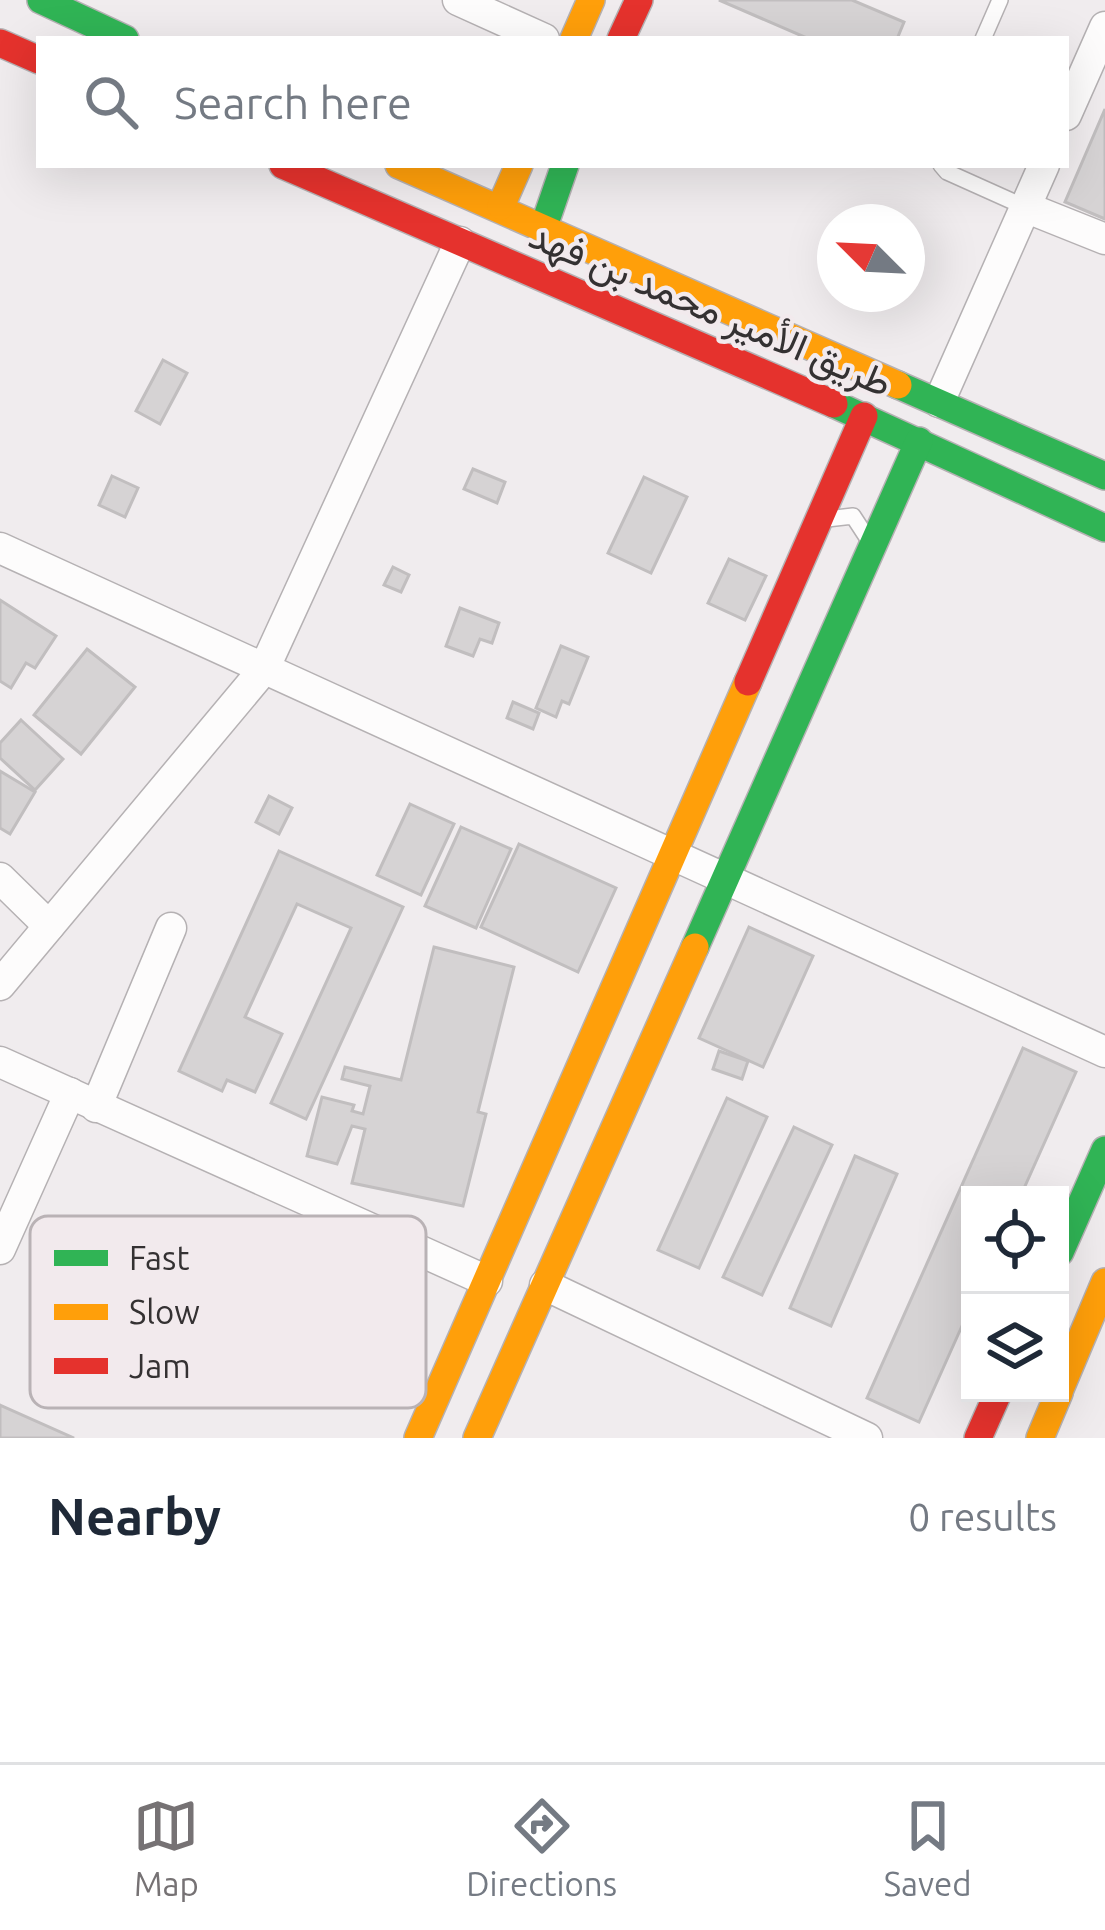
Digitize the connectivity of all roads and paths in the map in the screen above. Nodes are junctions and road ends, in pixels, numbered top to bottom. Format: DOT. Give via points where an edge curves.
graph roads {
  1 [pos="41,0"];
  2 [pos="458,0"];
  3 [pos="592,0"];
  4 [pos="639,0"];
  5 [pos="1000,0"];
  6 [pos="1105,27"];
  7 [pos="119,36"];
  8 [pos="537,36"];
  9 [pos="575,36"];
  10 [pos="622,36"];
  11 [pos="984,36"];
  12 [pos="0,43"];
  13 [pos="36,59"];
  14 [pos="1069,108"];
  15 [pos="290,168"];
  16 [pos="406,168"];
  17 [pos="517,168"];
  18 [pos="564,168"];
  19 [pos="944,168"];
  20 [pos="1043,168"];
  21 [pos="501,206"];
  22 [pos="1025,207"];
  23 [pos="544,226"];
  24 [pos="1105,238"];
  25 [pos="460,242"];
  26 [pos="939,402"];
  27 [pos="863,416"];
  28 [pos="919,441"];
  29 [pos="1105,476"];
  30 [pos="818,523"];
  31 [pos="1105,528"];
  32 [pos="872,547"];
  33 [pos="0,548"];
  34 [pos="263,669"];
  35 [pos="673,856"];
  36 [pos="727,877"];
  37 [pos="0,878"];
  38 [pos="49,926"];
  39 [pos="171,928"];
  40 [pos="0,985"];
  41 [pos="1105,1052"];
  42 [pos="0,1062"];
  43 [pos="83,1100"];
  44 [pos="1105,1150"];
  45 [pos="342,1216"];
  46 [pos="1069,1232"];
  47 [pos="0,1249"];
  48 [pos="426,1254"];
  49 [pos="487,1281"];
  50 [pos="1105,1282"];
  51 [pos="545,1285"];
  52 [pos="1069,1367"];
  53 [pos="994,1402"];
  54 [pos="1055,1402"];
  55 [pos="418,1438"];
  56 [pos="477,1438"];
  57 [pos="867,1438"];
  58 [pos="978,1438"];
  59 [pos="1040,1438"];
  1 -- 7 [label="main road"];
  2 -- 8 [label="street"];
  3 -- 9 [label="main road"];
  4 -- 10 [label="main road"];
  5 -- 11 [label="lane"];
  6 -- 14 [label="street"];
  12 -- 13 [label="main road"];
  15 -- 25 [label="main road, طريق الأمير محمد بن فهد"];
  16 -- 21 [label="main road, طريق الأمير محمد بن فهد"];
  17 -- 21 [label="main road"];
  18 -- 23 [label="main road"];
  19 -- 22 [label="lane"];
  20 -- 22 [label="street"];
  21 -- 23 [label="main road, طريق الأمير محمد بن فهد"];
  22 -- 24 [label="street"];
  22 -- 26 [label="street"];
  23 -- 26 [label="main road, طريق الأمير محمد بن فهد"];
  25 -- 27 [label="main road, طريق الأمير محمد بن فهد"];
  25 -- 34 [label="street"];
  26 -- 29 [label="main road, طريق الأمير محمد بن فهد"];
  27 -- 28 [label="main road, طريق الأمير محمد بن فهد"];
  27 -- 30 [label="main road"];
  28 -- 31 [label="main road, طريق الأمير محمد بن فهد"];
  28 -- 32 [label="main road"];
  30 -- 32 [label="lane" via="853,516"];
  30 -- 35 [label="main road"];
  32 -- 36 [label="main road"];
  33 -- 34 [label="street"];
  34 -- 35 [label="street"];
  34 -- 38 [label="street"];
  35 -- 36 [label="street"];
  35 -- 49 [label="main road"];
  36 -- 41 [label="street"];
  36 -- 51 [label="main road"];
  37 -- 38 [label="street"];
  38 -- 40 [label="street"];
  39 -- 43 [label="street"];
  42 -- 43 [label="street"];
  43 -- 45 [label="street"];
  43 -- 47 [label="street"];
  44 -- 46 [label="main road"];
  48 -- 49 [label="street"];
  49 -- 55 [label="main road"];
  50 -- 52 [label="main road"];
  51 -- 56 [label="main road"];
  51 -- 57 [label="street"];
  53 -- 58 [label="main road"];
  54 -- 59 [label="main road"];
}
